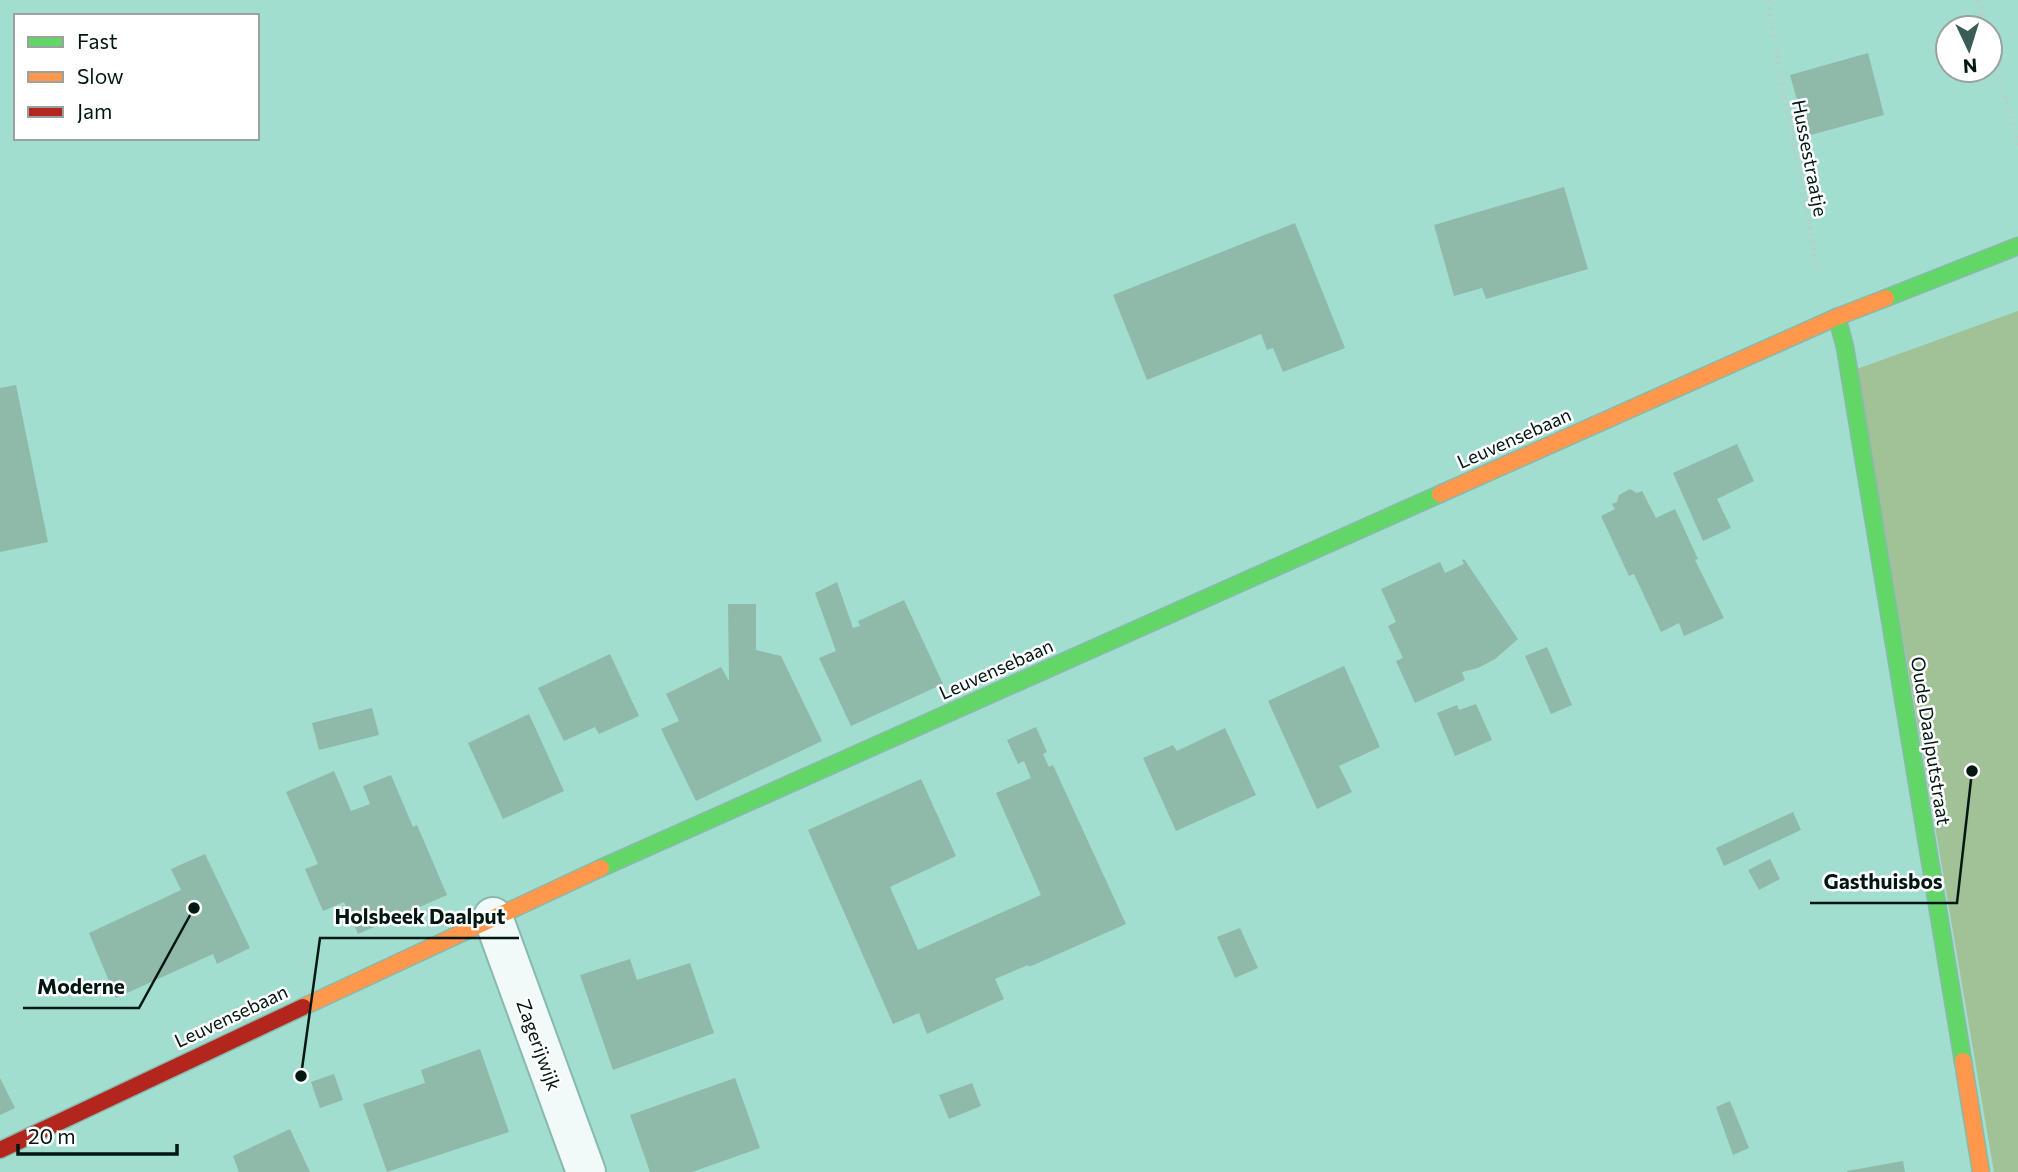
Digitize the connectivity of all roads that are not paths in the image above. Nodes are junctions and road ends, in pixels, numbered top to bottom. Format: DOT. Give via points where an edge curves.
graph roads {
  1 [pos="2018,246"];
  2 [pos="1837,317"];
  3 [pos="493,917"];
  4 [pos="0,1150"];
  5 [pos="586,1172"];
  6 [pos="1981,1172"];
  1 -- 2 [label="street, Leuvensebaan"];
  2 -- 3 [label="street, Leuvensebaan"];
  2 -- 6 [label="street, Oude Daalputstraat"];
  3 -- 4 [label="street, Leuvensebaan"];
  3 -- 5 [label="street, Zagerijwijk"];
}
